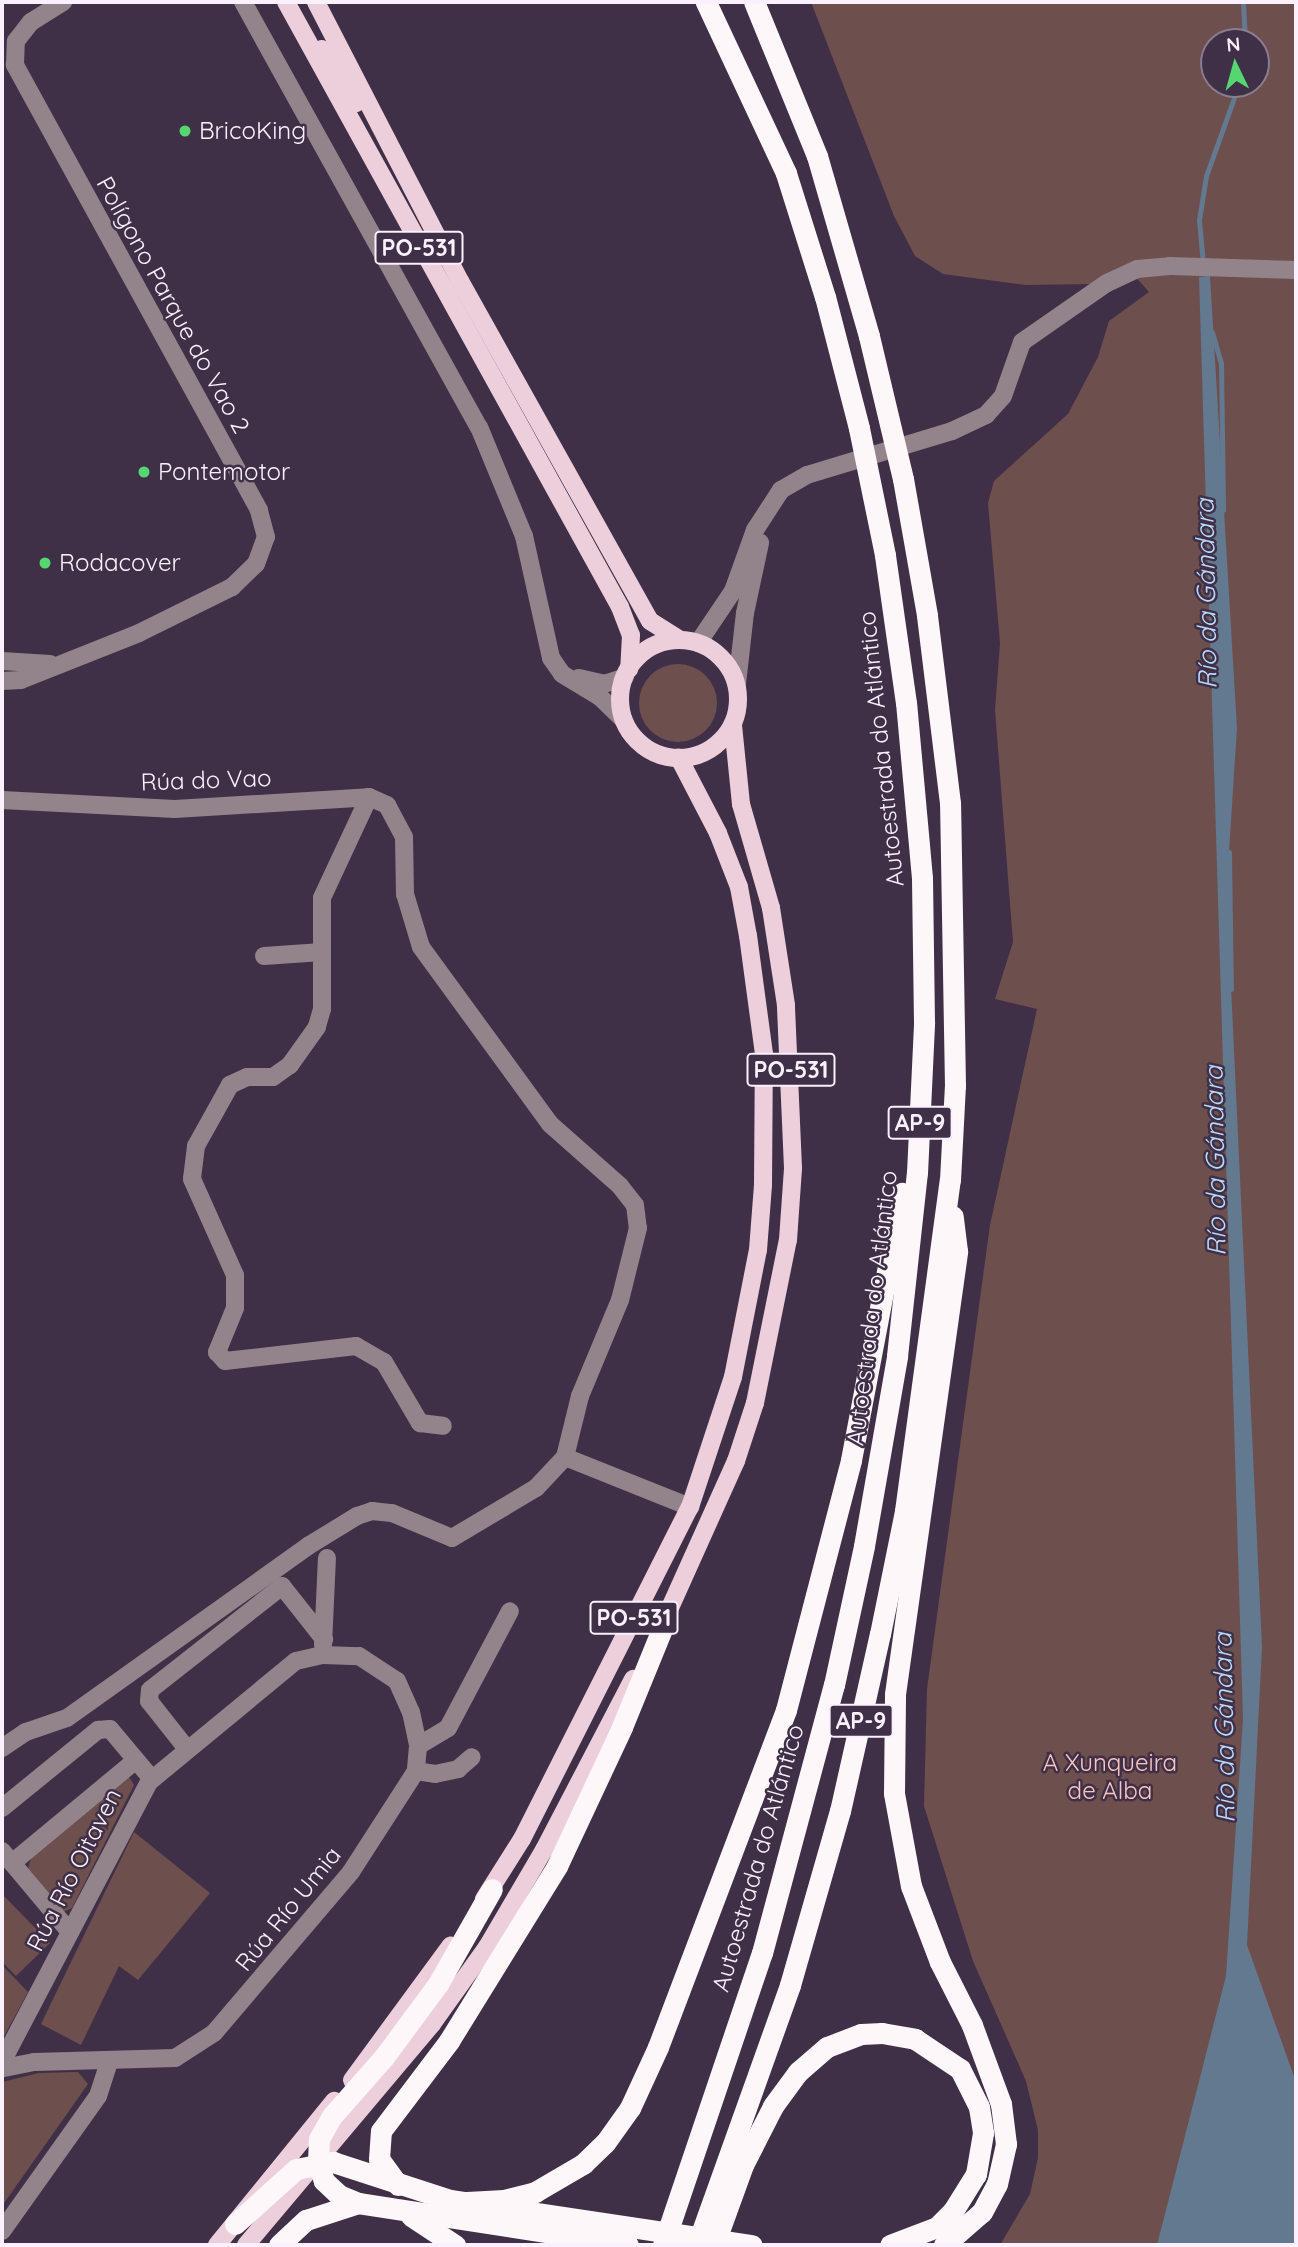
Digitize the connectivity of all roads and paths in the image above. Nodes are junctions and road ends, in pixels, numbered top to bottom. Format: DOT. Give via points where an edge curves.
graph roads {
  1 [pos="63,2"];
  2 [pos="243,2"];
  3 [pos="286,2"];
  4 [pos="296,2"];
  5 [pos="316,2"];
  6 [pos="706,2"];
  7 [pos="754,2"];
  8 [pos="1296,270"];
  9 [pos="540,424"];
  10 [pos="769,505"];
  11 [pos="689,642"];
  12 [pos="2,661"];
  13 [pos="61,664"];
  14 [pos="555,664"];
  15 [pos="627,673"];
  16 [pos="2,681"];
  17 [pos="737,684"];
  18 [pos="624,720"];
  19 [pos="733,725"];
  20 [pos="678,758"];
  21 [pos="369,797"];
  22 [pos="2,800"];
  23 [pos="321,952"];
  24 [pos="264,956"];
  25 [pos="923,1070"];
  26 [pos="950,1180"];
  27 [pos="443,1426"];
  28 [pos="565,1457"];
  29 [pos="690,1507"];
  30 [pos="327,1558"];
  31 [pos="510,1611"];
  32 [pos="666,1619"];
  33 [pos="323,1647"];
  34 [pos="418,1746"];
  35 [pos="2,1748"];
  36 [pos="187,1749"];
  37 [pos="472,1757"];
  38 [pos="136,1760"];
  39 [pos="416,1771"];
  40 [pos="152,1779"];
  41 [pos="2,1808"];
  42 [pos="7,1857"];
  43 [pos="492,1889"];
  44 [pos="70,1932"];
  45 [pos="2,2062"];
  46 [pos="109,2062"];
  47 [pos="2,2068"];
  48 [pos="318,2163"];
  49 [pos="398,2185"];
  50 [pos="467,2202"];
  51 [pos="358,2203"];
  52 [pos="400,2211"];
  53 [pos="235,2224"];
  54 [pos="2,2231"];
  55 [pos="615,2237"];
  56 [pos="217,2245"];
  57 [pos="246,2245"];
  58 [pos="279,2245"];
  59 [pos="455,2245"];
  60 [pos="663,2245"];
  61 [pos="697,2245"];
  62 [pos="714,2245"];
  63 [pos="752,2245"];
  64 [pos="890,2245"];
  65 [pos="944,2245"];
  1 -- 13 [label="street, Polígono Parque do Vao 2" via="31,23 16,41 15,65 259,510 266,537 256,564 232,587"];
  2 -- 14 [label="street" via="479,427 524,536 546,645"];
  3 -- 15 [label="main road, PO-531" via="620,607 631,635"];
  4 -- 9 [label="main road" via="370,129 492,358 515,397"];
  5 -- 9 [label="main road, PO-531" via="460,281"];
  6 -- 25 [label="highway, Autoestrada do Atlántico / AP-9" via="786,173 825,297 885,555 906,703 922,878"];
  7 -- 26 [label="highway, AP-9" via="817,156 865,323 903,479 924,601 950,803 956,991"];
  8 -- 10 [label="street" via="1137,269 1107,283 1022,342 1003,396 986,415 952,431 807,475 781,490"];
  9 -- 11 [label="main road, PO-531" via="650,621"];
  10 -- 11 [label="street" via="733,591"];
  10 -- 17 [label="street" via="745,613"];
  11 -- 15 [label="main road" via="651,648"];
  11 -- 17 [label="main road, PO-531" via="715,652"];
  12 -- 13 [label="street"];
  13 -- 16 [label="street, Polígono Parque do Vao 2" via="21,680"];
  14 -- 15 [label="street" via="588,682 604,684"];
  14 -- 18 [label="street" via="578,688 600,696"];
  15 -- 18 [label="main road, PO-531" via="620,706"];
  17 -- 19 [label="main road, PO-531"];
  18 -- 20 [label="main road" via="645,748"];
  19 -- 20 [label="main road" via="711,750"];
  19 -- 32 [label="main road, PO-531" via="741,803 771,908 786,1004 793,1154 788,1240 744,1438"];
  20 -- 29 [label="main road, PO-531" via="718,833 739,887 764,1054 758,1250 733,1377"];
  21 -- 22 [label="street, Rúa do Vao" via="175,809"];
  21 -- 23 [label="street" via="322,898"];
  21 -- 28 [label="street" via="387,805 401,828 405,894 421,947 550,1124 635,1205 638,1228 620,1300 580,1396"];
  23 -- 24 [label="street"];
  23 -- 27 [label="street" via="322,1009 317,1027 290,1065 274,1077 247,1077 230,1086 196,1146 192,1179 235,1275 235,1308 217,1352 235,1362 288,1350 356,1346 384,1362 420,1423"];
  25 -- 50 [label="highway" via="851,1460 786,1710 658,2047 630,2108 583,2164 536,2192"];
  25 -- 60 [label="highway, Autoestrada do Atlántico / AP-9" via="897,1356 834,1685 762,1952"];
  26 -- 61 [label="highway, AP-9" via="905,1511 840,1811 790,1985"];
  26 -- 65 [label="highway" via="957,1251 894,1694 894,1793 911,1886 940,1962 981,2048 1001,2104 1006,2144 997,2184 982,2212"];
  28 -- 29 [label="street"];
  28 -- 35 [label="street" via="536,1488 452,1538 392,1513 373,1511 357,1516 307,1546 67,1718 26,1732"];
  29 -- 43 [label="main road, PO-531"];
  30 -- 33 [label="street"];
  31 -- 34 [label="street" via="448,1728"];
  32 -- 49 [label="highway" via="557,1866 449,2041 381,2131 379,2159"];
  32 -- 57 [label="main road, PO-531" via="544,1850 487,1947 432,2024"];
  33 -- 34 [label="street, Rúa Río Umia" via="359,1656 397,1681 411,1712"];
  33 -- 36 [label="street, Rúa Río Oitaven" via="281,1671"];
  33 -- 36 [label="street" via="282,1586 150,1690 149,1701"];
  34 -- 39 [label="street, Rúa Río Umia"];
  36 -- 40 [label="street, Rúa Río Oitaven"];
  37 -- 39 [label="street" via="458,1769 436,1774"];
  38 -- 40 [label="street"];
  38 -- 41 [label="street" via="110,1729 98,1730"];
  38 -- 42 [label="street"];
  39 -- 46 [label="street, Rúa Río Umia" via="351,1872 214,2033 175,2058"];
  40 -- 44 [label="street, Rúa Río Oitaven" via="139,1795"];
  42 -- 44 [label="street"];
  43 -- 48 [label="highway" via="438,1984 324,2128 317,2147"];
  43 -- 53 [label="main road, PO-531" via="362,2068"];
  44 -- 45 [label="street, Rúa Río Oitaven"];
  46 -- 47 [label="street, Rúa Río Umia" via="34,2062"];
  46 -- 54 [label="street" via="98,2096"];
  48 -- 49 [label="highway" via="351,2165"];
  48 -- 51 [label="highway" via="331,2190"];
  48 -- 53 [label="highway" via="284,2177"];
  49 -- 50 [label="highway"];
  50 -- 55 [label="highway"];
  51 -- 52 [label="highway"];
  51 -- 58 [label="highway" via="306,2220"];
  52 -- 55 [label="highway"];
  52 -- 59 [label="highway"];
  53 -- 56 [label="main road, PO-531"];
  55 -- 63 [label="highway"];
  62 -- 64 [label="highway" via="743,2165 773,2106 798,2072 827,2047 861,2034 882,2033 915,2039 960,2069 979,2107 983,2133 976,2174 953,2211 937,2227"];
}
